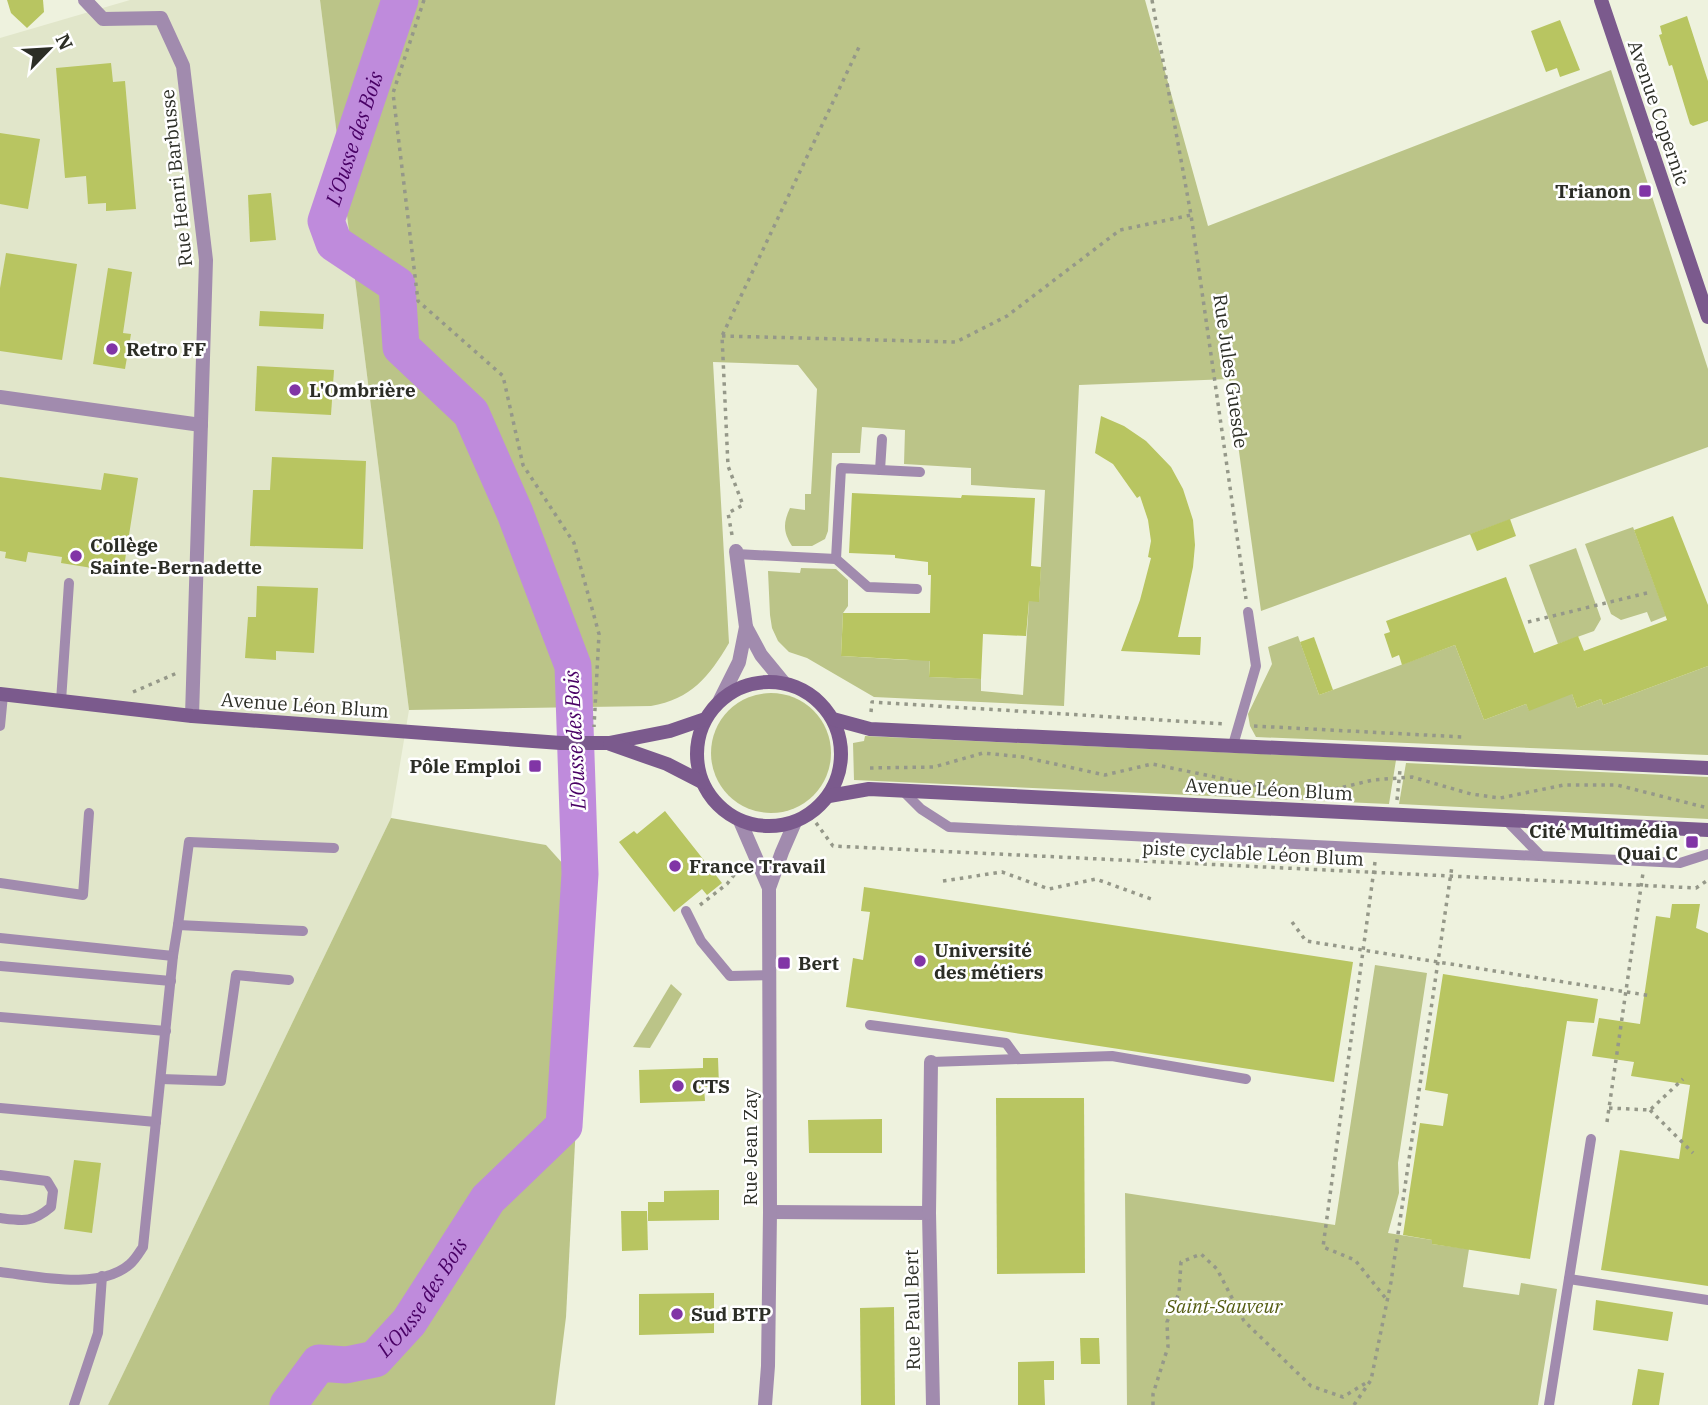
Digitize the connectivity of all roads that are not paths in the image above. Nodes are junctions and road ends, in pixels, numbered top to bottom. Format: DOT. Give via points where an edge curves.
graph roads {
  1 [pos="85,0"];
  2 [pos="1601,0"];
  3 [pos="1708,317"];
  4 [pos="0,397"];
  5 [pos="201,425"];
  6 [pos="882,439"];
  7 [pos="880,470"];
  8 [pos="920,472"];
  9 [pos="736,552"];
  10 [pos="836,559"];
  11 [pos="69,583"];
  12 [pos="917,589"];
  13 [pos="1248,612"];
  14 [pos="746,627"];
  15 [pos="785,683"];
  16 [pos="2,694"];
  17 [pos="720,700"];
  18 [pos="61,701"];
  19 [pos="192,716"];
  20 [pos="705,719"];
  21 [pos="833,719"];
  22 [pos="0,726"];
  23 [pos="609,743"];
  24 [pos="1233,745"];
  25 [pos="1708,768"];
  26 [pos="702,782"];
  27 [pos="903,791"];
  28 [pos="829,796"];
  29 [pos="89,813"];
  30 [pos="1505,819"];
  31 [pos="740,821"];
  32 [pos="796,822"];
  33 [pos="1708,830"];
  34 [pos="334,848"];
  35 [pos="1708,854"];
  36 [pos="1540,855"];
  37 [pos="0,883"];
  38 [pos="769,888"];
  39 [pos="687,911"];
  40 [pos="178,925"];
  41 [pos="303,931"];
  42 [pos="0,938"];
  43 [pos="173,956"];
  44 [pos="0,966"];
  45 [pos="770,975"];
  46 [pos="289,980"];
  47 [pos="171,981"];
  48 [pos="0,1017"];
  49 [pos="870,1025"];
  50 [pos="166,1031"];
  51 [pos="1017,1058"];
  52 [pos="931,1062"];
  53 [pos="161,1079"];
  54 [pos="1246,1079"];
  55 [pos="0,1108"];
  56 [pos="156,1122"];
  57 [pos="1591,1139"];
  58 [pos="0,1175"];
  59 [pos="769,1212"];
  60 [pos="929,1213"];
  61 [pos="0,1218"];
  62 [pos="0,1272"];
  63 [pos="102,1276"];
  64 [pos="1569,1279"];
  65 [pos="1708,1300"];
  66 [pos="74,1405"];
  67 [pos="765,1405"];
  68 [pos="933,1405"];
  69 [pos="1549,1405"];
  1 -- 5 [label="street, Rue Henri Barbusse" via="103,19 161,18 183,66 206,260"];
  2 -- 3 [label="street, Avenue Copernic"];
  4 -- 5 [label="street"];
  5 -- 19 [label="street, Rue Henri Barbusse"];
  6 -- 7 [label="lane"];
  7 -- 8 [label="lane"];
  7 -- 10 [label="lane" via="841,468"];
  9 -- 10 [label="lane"];
  9 -- 14 [label="street"];
  10 -- 12 [label="lane" via="868,587"];
  11 -- 18 [label="lane"];
  13 -- 24 [label="lane" via="1256,666"];
  14 -- 15 [label="street"];
  14 -- 17 [label="street" via="739,662"];
  15 -- 17 [label="street" via="761,681 739,687"];
  15 -- 21 [label="street" via="820,702"];
  16 -- 18 [label="street, Avenue Léon Blum"];
  16 -- 22 [label="lane"];
  17 -- 20 [label="street"];
  18 -- 19 [label="street, Avenue Léon Blum"];
  19 -- 23 [label="street, Avenue Léon Blum"];
  20 -- 23 [label="street, Avenue Léon Blum"];
  20 -- 26 [label="street" via="698,739"];
  21 -- 24 [label="street" via="870,729"];
  21 -- 28 [label="street" via="842,758"];
  23 -- 26 [label="street, Avenue Léon Blum"];
  24 -- 25 [label="street"];
  26 -- 31 [label="street" via="711,798"];
  27 -- 28 [label="street, Avenue Léon Blum" via="869,789"];
  27 -- 30 [label="street, Avenue Léon Blum"];
  27 -- 36 [label="lane" via="948,827"];
  28 -- 32 [label="street"];
  29 -- 37 [label="lane" via="83,895"];
  30 -- 33 [label="street, Avenue Léon Blum"];
  30 -- 36 [label="lane"];
  31 -- 32 [label="street" via="758,826"];
  31 -- 38 [label="street, Rue Jean Zay"];
  32 -- 38 [label="street, Rue Jean Zay"];
  34 -- 40 [label="lane" via="189,842"];
  35 -- 36 [label="lane" via="1680,863"];
  38 -- 45 [label="street, Rue Jean Zay"];
  39 -- 45 [label="lane" via="701,940 730,976"];
  40 -- 41 [label="lane"];
  40 -- 43 [label="lane"];
  42 -- 43 [label="lane"];
  43 -- 47 [label="lane"];
  44 -- 47 [label="lane"];
  45 -- 59 [label="street, Rue Jean Zay"];
  46 -- 53 [label="lane" via="236,975 220,1081"];
  47 -- 50 [label="lane"];
  48 -- 50 [label="lane"];
  49 -- 51 [label="lane" via="1006,1043"];
  50 -- 53 [label="lane"];
  51 -- 52 [label="lane"];
  51 -- 54 [label="lane" via="1112,1056"];
  52 -- 60 [label="street, Rue Paul Bert"];
  53 -- 56 [label="lane"];
  55 -- 56 [label="lane"];
  56 -- 63 [label="lane" via="143,1247 129,1265"];
  57 -- 64 [label="lane"];
  58 -- 61 [label="lane" via="47,1181 53,1191 51,1207 37,1219"];
  59 -- 60 [label="street"];
  59 -- 67 [label="street, Rue Jean Zay"];
  60 -- 68 [label="street, Rue Paul Bert"];
  62 -- 63 [label="lane" via="85,1280"];
  63 -- 66 [label="lane" via="98,1333"];
  64 -- 65 [label="lane"];
  64 -- 69 [label="lane"];
}
